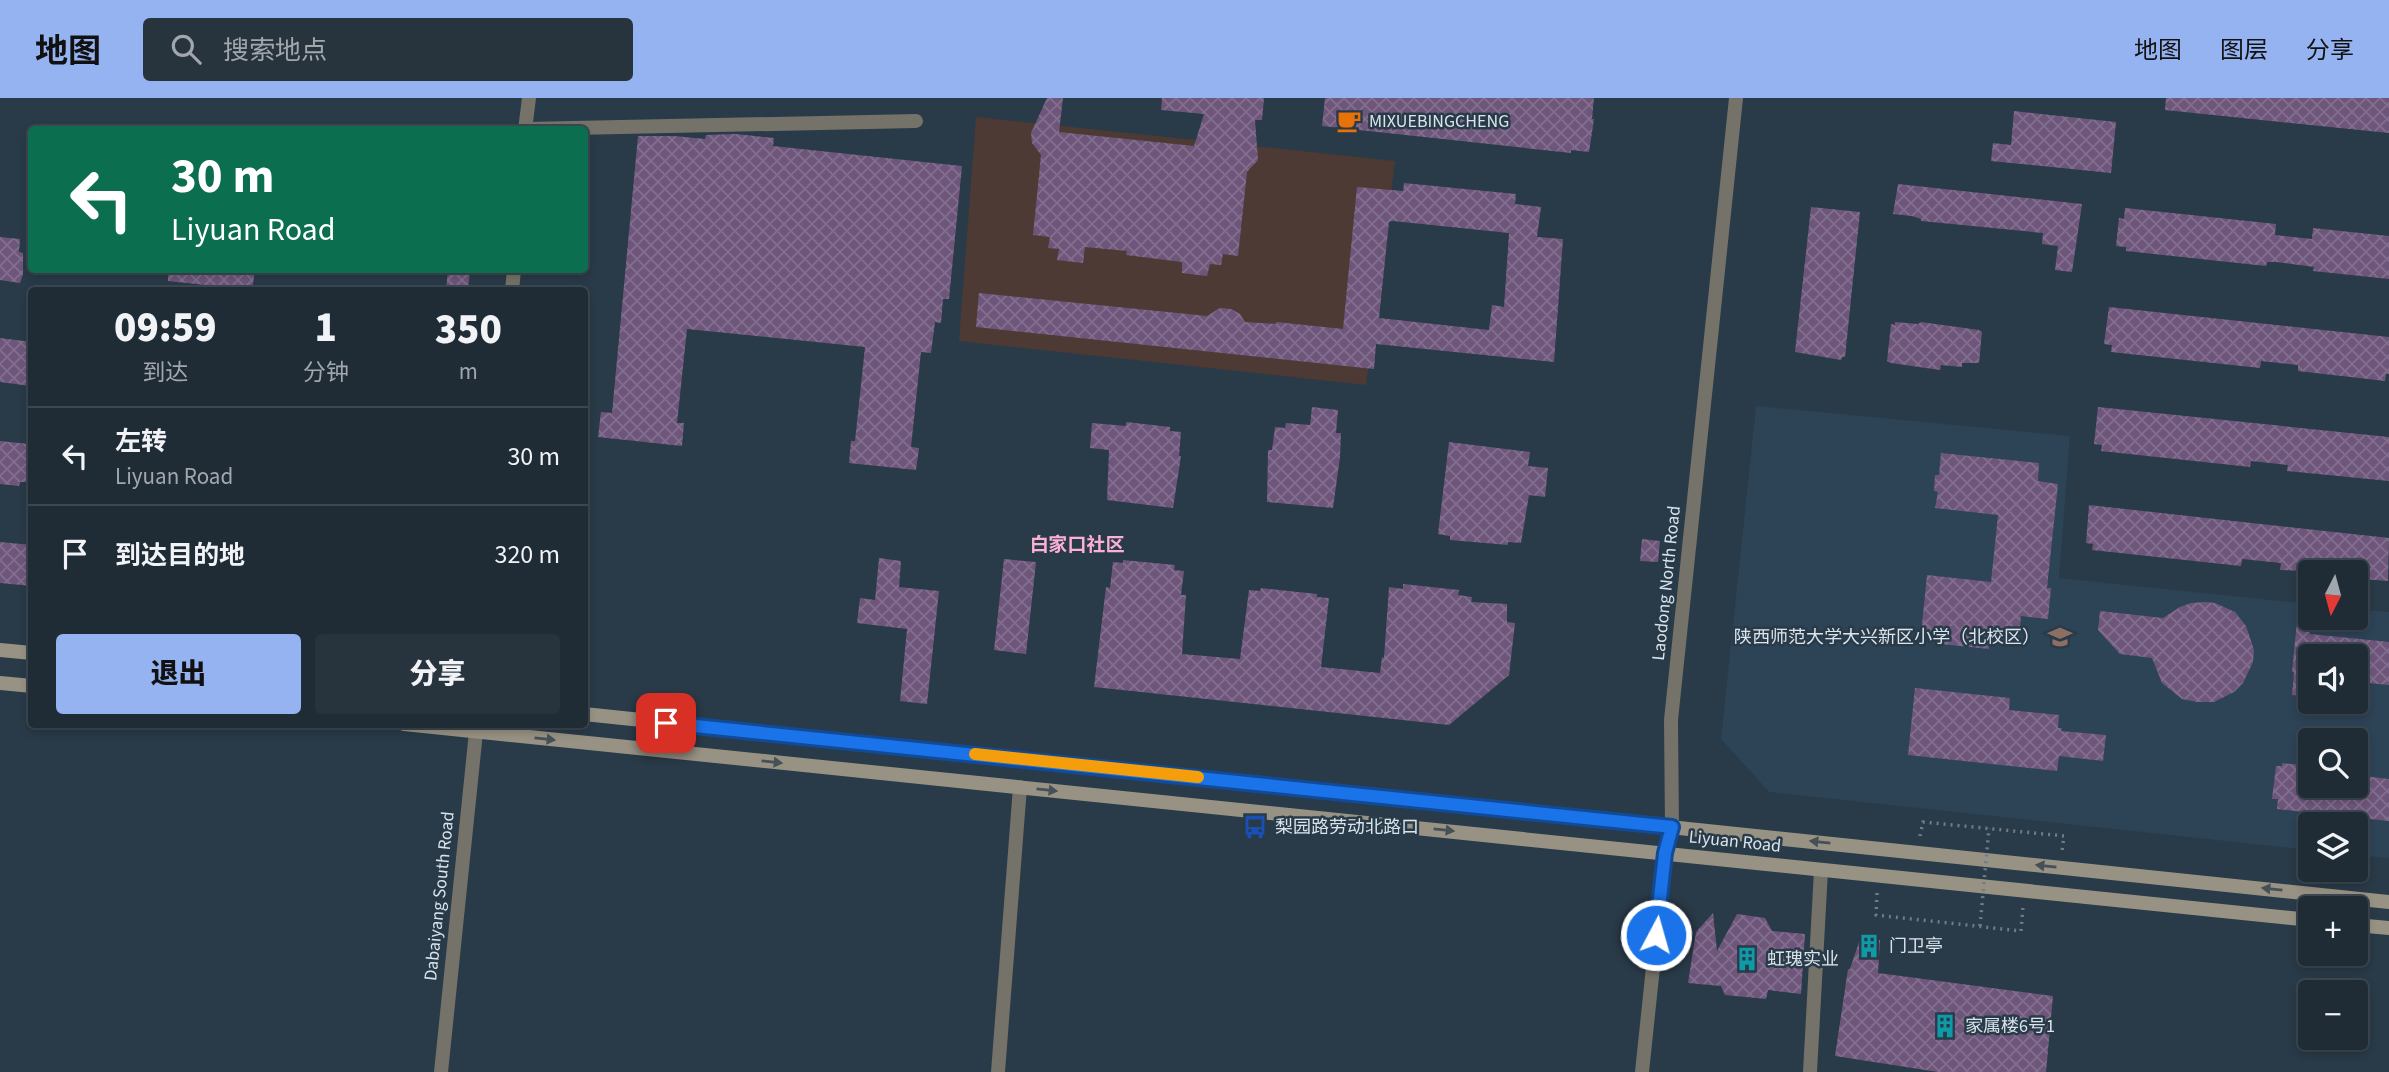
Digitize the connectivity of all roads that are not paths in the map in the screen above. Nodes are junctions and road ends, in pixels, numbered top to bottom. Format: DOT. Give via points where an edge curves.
graph roads {
  1 [pos="529,98"];
  2 [pos="1735,98"];
  3 [pos="916,121"];
  4 [pos="525,126"];
  5 [pos="588,128"];
  6 [pos="0,650"];
  7 [pos="28,653"];
  8 [pos="0,683"];
  9 [pos="28,686"];
  10 [pos="588,714"];
  11 [pos="476,728"];
  12 [pos="1020,787"];
  13 [pos="1672,827"];
  14 [pos="1665,853"];
  15 [pos="1821,870"];
  16 [pos="2389,902"];
  17 [pos="2298,919"];
  18 [pos="2368,926"];
  19 [pos="2389,928"];
  20 [pos="441,1072"];
  21 [pos="999,1072"];
  22 [pos="1642,1072"];
  23 [pos="1810,1072"];
  1 -- 4 [label="street"];
  2 -- 13 [label="street, Laodong North Road" via="1671,719"];
  3 -- 5 [label="street"];
  6 -- 7 [label="main road"];
  8 -- 9 [label="main road"];
  10 -- 13 [label="main road, Liyuan Road"];
  11 -- 12 [label="main road, Liyuan Road, one-way"];
  11 -- 20 [label="street, Dabaiyang South Road"];
  12 -- 14 [label="main road, Liyuan Road, one-way"];
  12 -- 21 [label="street"];
  13 -- 14 [label="street, Laodong North Road"];
  16 -- 13 [label="main road, Liyuan Road, one-way"];
  14 -- 15 [label="main road, Liyuan Road"];
  14 -- 22 [label="street, Laodong North Road"];
  15 -- 17 [label="main road, Liyuan Road"];
  15 -- 23 [label="street"];
  18 -- 19 [label="main road"];
}
